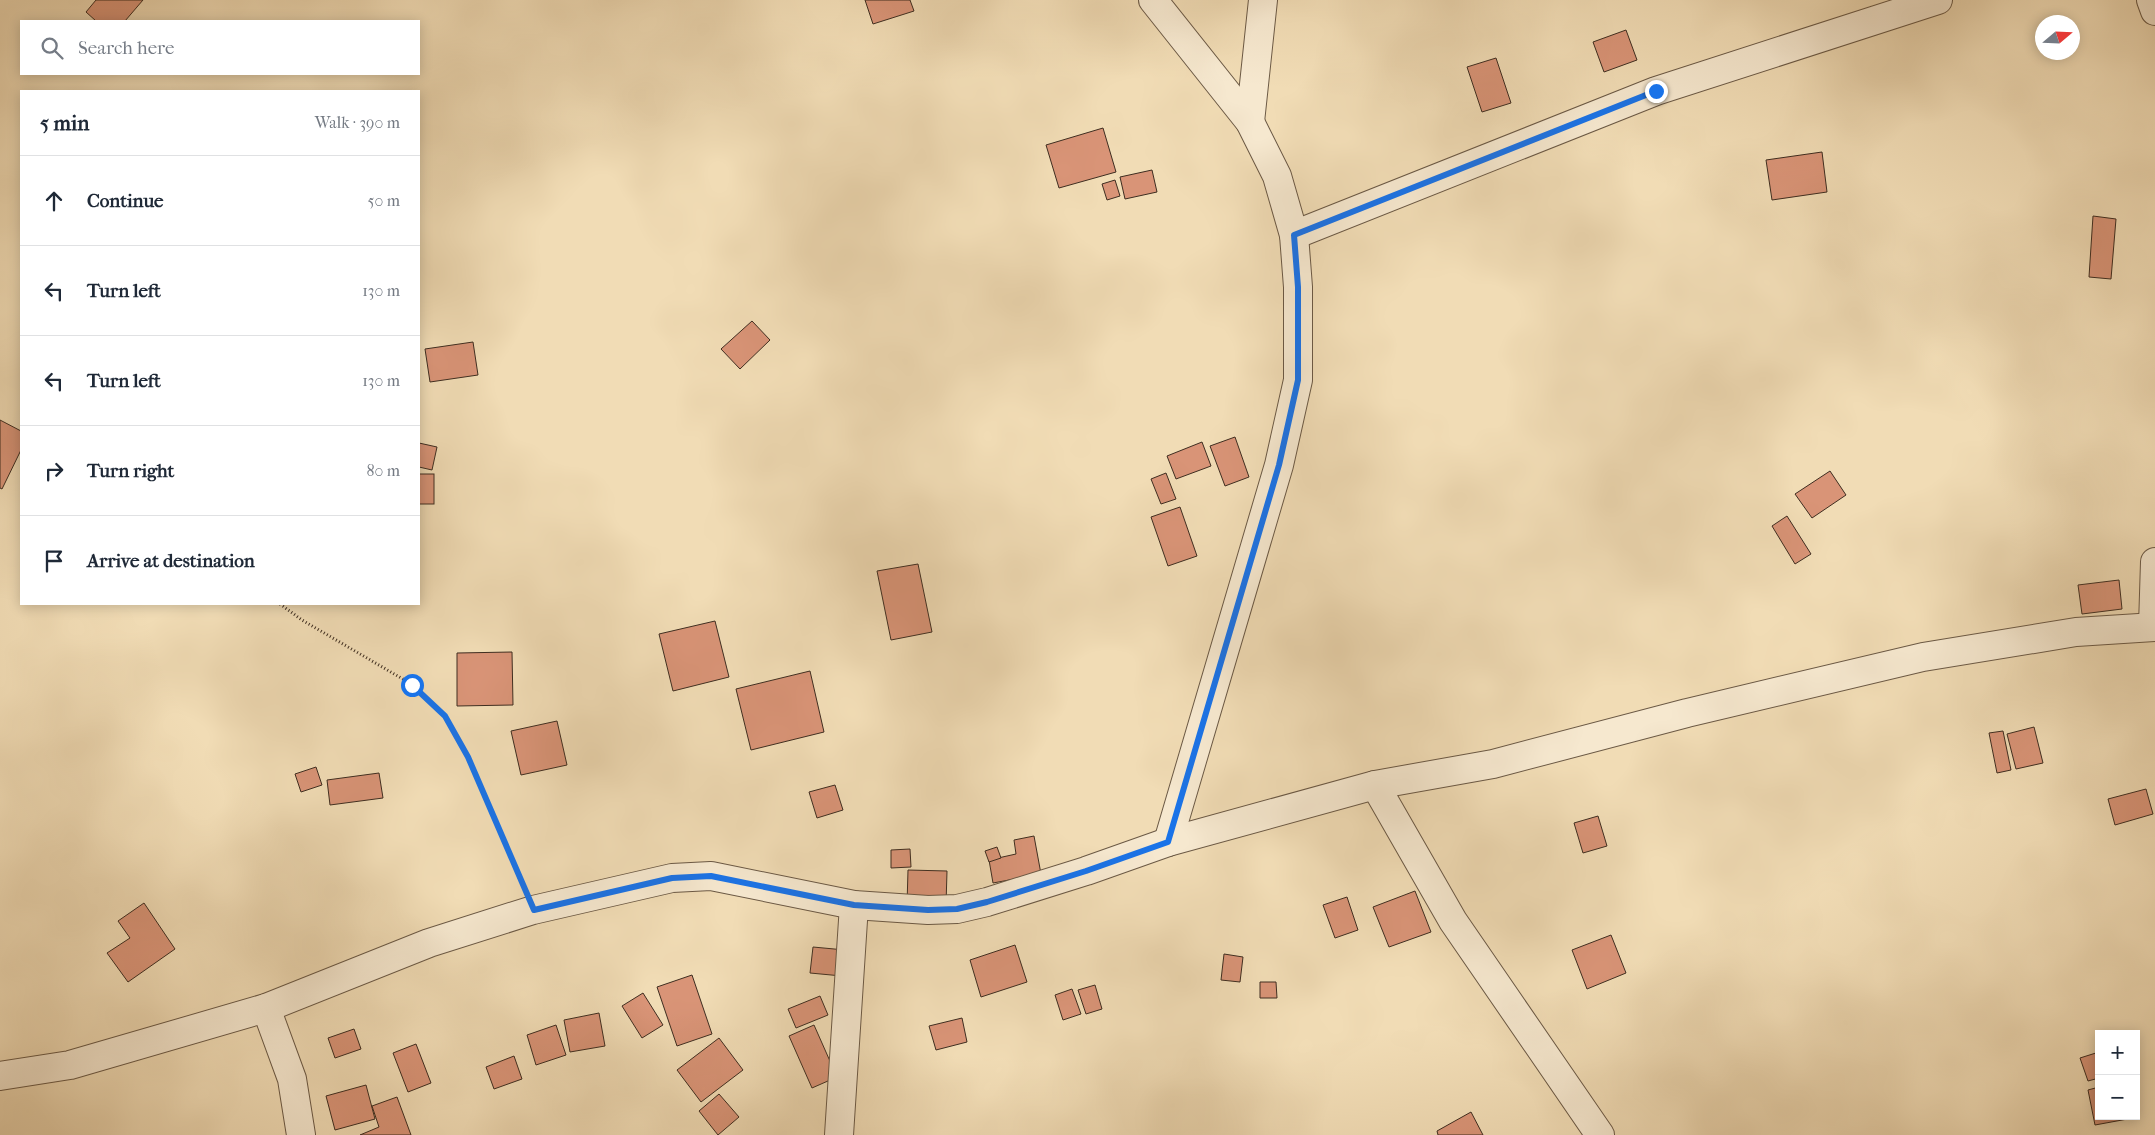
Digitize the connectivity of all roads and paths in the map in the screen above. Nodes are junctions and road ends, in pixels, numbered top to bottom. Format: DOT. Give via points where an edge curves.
graph roads {
  1 [pos="1154,0"];
  2 [pos="1263,0"];
  3 [pos="1938,0"];
  4 [pos="2151,0"];
  5 [pos="2155,10"];
  6 [pos="1250,122"];
  7 [pos="1294,235"];
  8 [pos="2155,562"];
  9 [pos="281,605"];
  10 [pos="2154,626"];
  11 [pos="1375,785"];
  12 [pos="1168,842"];
  13 [pos="854,905"];
  14 [pos="534,910"];
  15 [pos="266,1008"];
  16 [pos="0,1076"];
  17 [pos="301,1135"];
  18 [pos="839,1135"];
  19 [pos="1600,1135"];
  1 -- 6 [label="street"];
  2 -- 6 [label="street"];
  3 -- 7 [label="street" via="1656,91"];
  4 -- 5 [label="street"];
  6 -- 7 [label="street" via="1277,176"];
  7 -- 12 [label="street" via="1298,287 1298,380 1279,465"];
  8 -- 10 [label="street"];
  9 -- 14 [label="path" via="412,685 445,716 468,757"];
  10 -- 11 [label="street" via="2076,632 1923,657 1493,764"];
  11 -- 12 [label="street"];
  11 -- 19 [label="street" via="1454,921"];
  12 -- 13 [label="street" via="1086,871 957,909"];
  13 -- 14 [label="street" via="711,876 672,878"];
  13 -- 18 [label="street"];
  14 -- 15 [label="street" via="429,943"];
  15 -- 16 [label="street" via="70,1065"];
  15 -- 17 [label="street" via="292,1079"];
}
